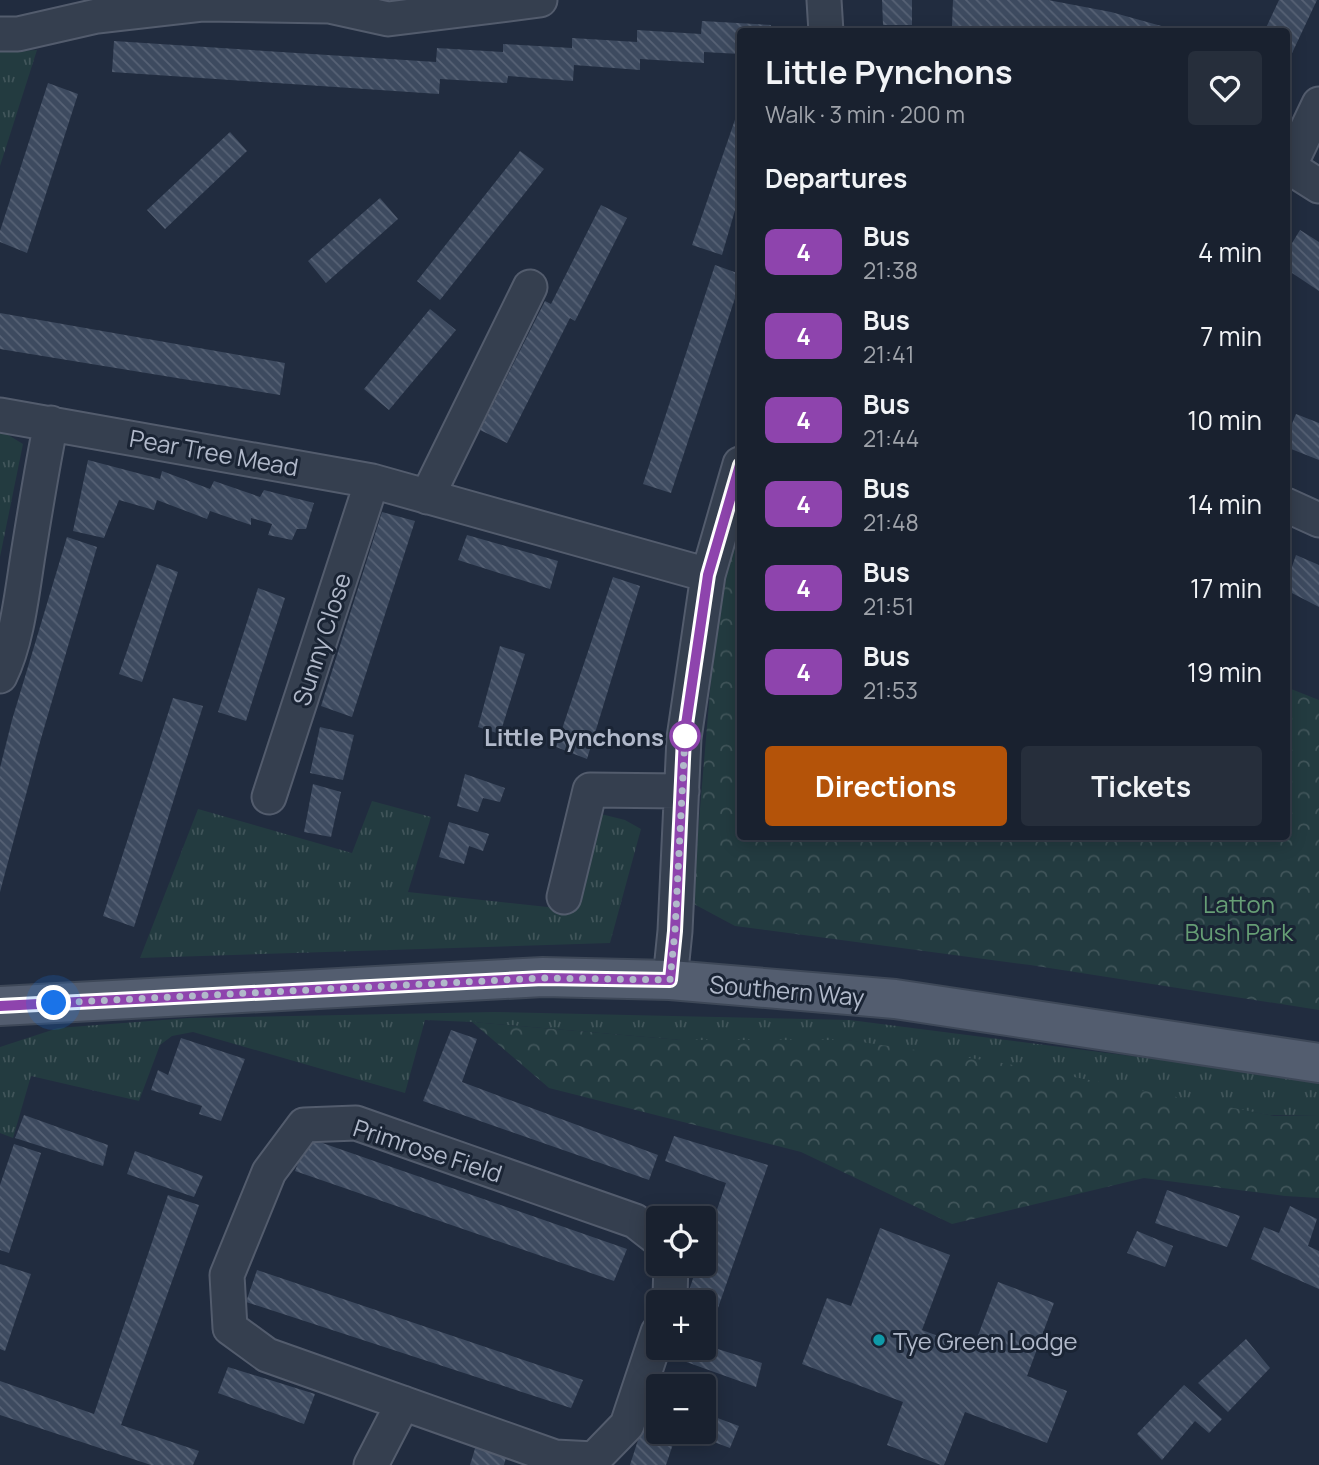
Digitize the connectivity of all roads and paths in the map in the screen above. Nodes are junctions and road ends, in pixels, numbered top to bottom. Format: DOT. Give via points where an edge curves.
graph roads {
  1 [pos="540,0"];
  2 [pos="824,0"];
  3 [pos="493,3"];
  4 [pos="826,28"];
  5 [pos="0,34"];
  6 [pos="1319,104"];
  7 [pos="1290,163"];
  8 [pos="1290,168"];
  9 [pos="1319,186"];
  10 [pos="530,286"];
  11 [pos="0,415"];
  12 [pos="51,423"];
  13 [pos="737,474"];
  14 [pos="372,481"];
  15 [pos="427,497"];
  16 [pos="1290,507"];
  17 [pos="1319,520"];
  18 [pos="708,575"];
  19 [pos="0,676"];
  20 [pos="682,790"];
  21 [pos="270,797"];
  22 [pos="565,897"];
  23 [pos="670,980"];
  24 [pos="0,1006"];
  25 [pos="1319,1063"];
  26 [pos="646,1230"];
  27 [pos="649,1360"];
  28 [pos="403,1403"];
  29 [pos="371,1465"];
  1 -- 3 [label="street"];
  2 -- 4 [label="street"];
  3 -- 5 [label="street" via="388,19 329,6 202,4 97,16"];
  6 -- 7 [label="street"];
  8 -- 9 [label="street"];
  10 -- 15 [label="street"];
  11 -- 12 [label="street, Pear Tree Mead"];
  12 -- 14 [label="street, Pear Tree Mead"];
  12 -- 19 [label="street" via="20,604"];
  13 -- 18 [label="street"];
  14 -- 15 [label="street, Pear Tree Mead"];
  14 -- 21 [label="street, Sunny Close"];
  15 -- 18 [label="street, Pear Tree Mead"];
  16 -- 17 [label="street"];
  18 -- 20 [label="street" via="684,738"];
  20 -- 22 [label="street" via="590,790"];
  20 -- 23 [label="street"];
  23 -- 24 [label="main road, Southern Way" via="543,978"];
  23 -- 25 [label="main road, Southern Way" via="895,999"];
  26 -- 28 [label="street, Primrose Field" via="635,1221 356,1123 304,1125 268,1172 227,1275 230,1328 267,1354"];
  27 -- 28 [label="street, Primrose Field" via="627,1425 594,1459 555,1457"];
  28 -- 29 [label="street"];
}
